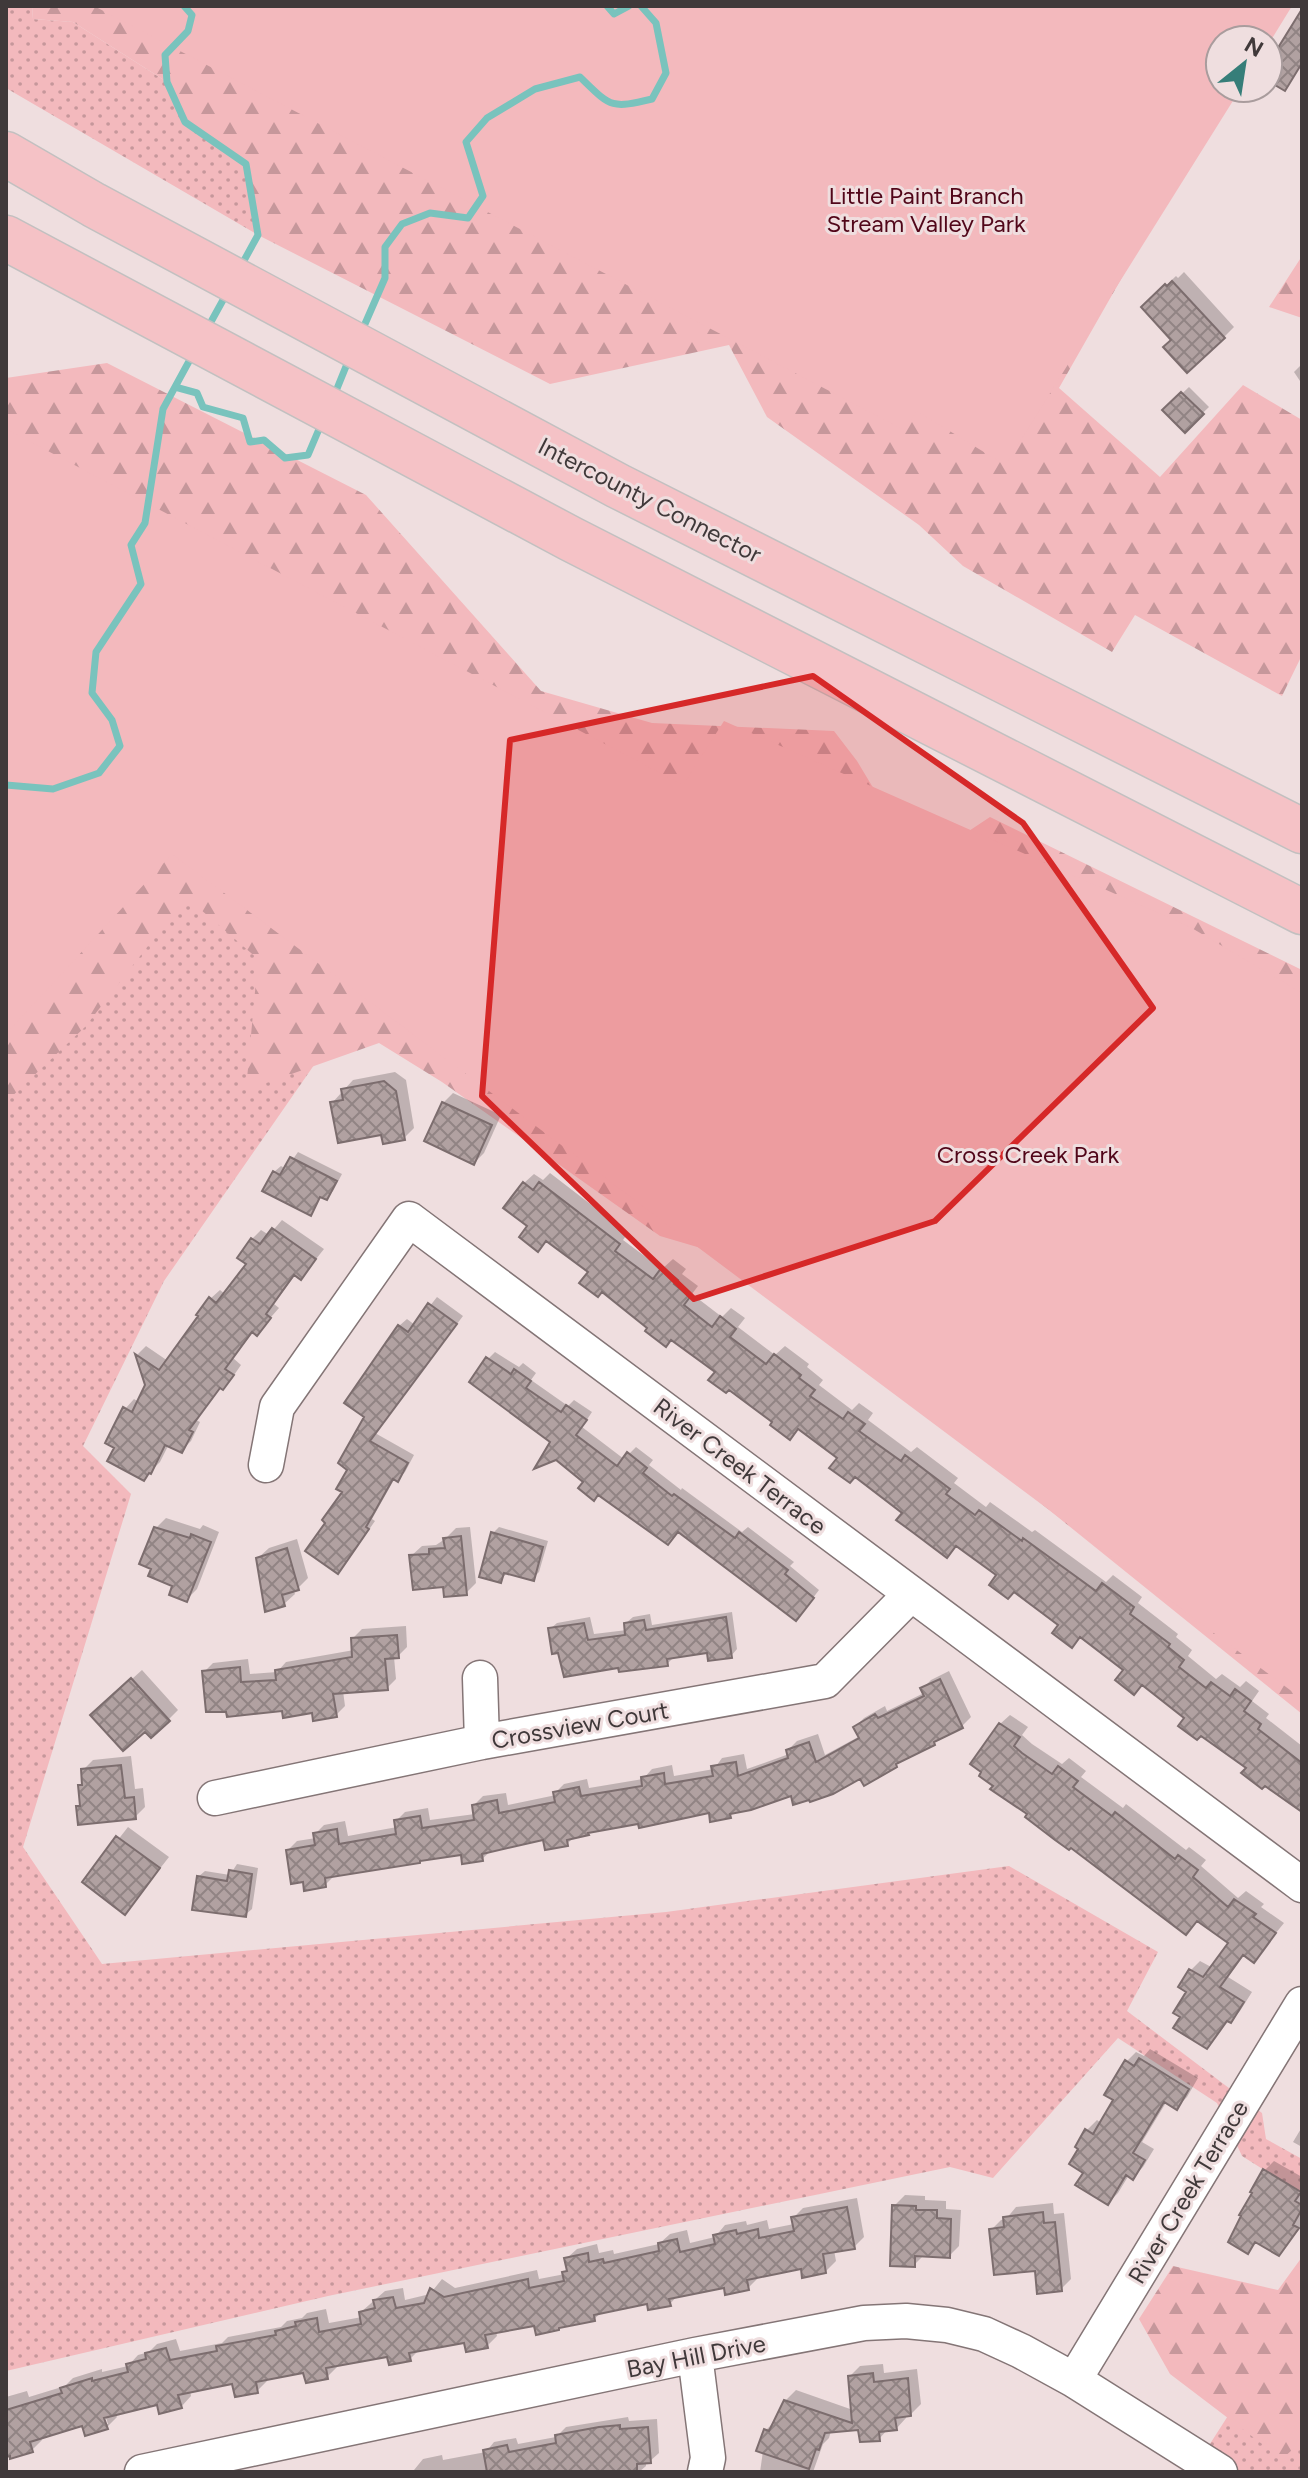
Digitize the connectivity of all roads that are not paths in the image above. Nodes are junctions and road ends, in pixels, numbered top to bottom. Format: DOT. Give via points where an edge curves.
graph roads {
  1 [pos="6,154"];
  2 [pos="6,238"];
  3 [pos="1302,831"];
  4 [pos="1302,912"];
  5 [pos="266,1465"];
  6 [pos="911,1594"];
  7 [pos="480,1678"];
  8 [pos="482,1742"];
  9 [pos="215,1798"];
  10 [pos="1302,1885"];
  11 [pos="1302,2004"];
  12 [pos="695,2355"];
  13 [pos="1074,2380"];
  14 [pos="250,2460"];
  15 [pos="142,2472"];
  16 [pos="705,2472"];
  17 [pos="1220,2472"];
  1 -- 3 [label="highway, Intercounty Connector" via="618,486"];
  2 -- 4 [label="highway" via="571,539"];
  5 -- 6 [label="street, River Creek Terrace" via="277,1407 409,1219"];
  6 -- 8 [label="street, Crossview Court" via="825,1681"];
  6 -- 10 [label="street, River Creek Terrace"];
  7 -- 8 [label="street"];
  8 -- 9 [label="street, Crossview Court"];
  11 -- 13 [label="street, River Creek Terrace"];
  12 -- 13 [label="street, Bay Hill Drive" via="864,2323 906,2321 984,2334"];
  12 -- 14 [label="street, Bay Hill Drive"];
  12 -- 16 [label="street" via="708,2458"];
  13 -- 17 [label="street, Bay Hill Drive"];
  14 -- 15 [label="street, Bay Hill Drive"];
}
